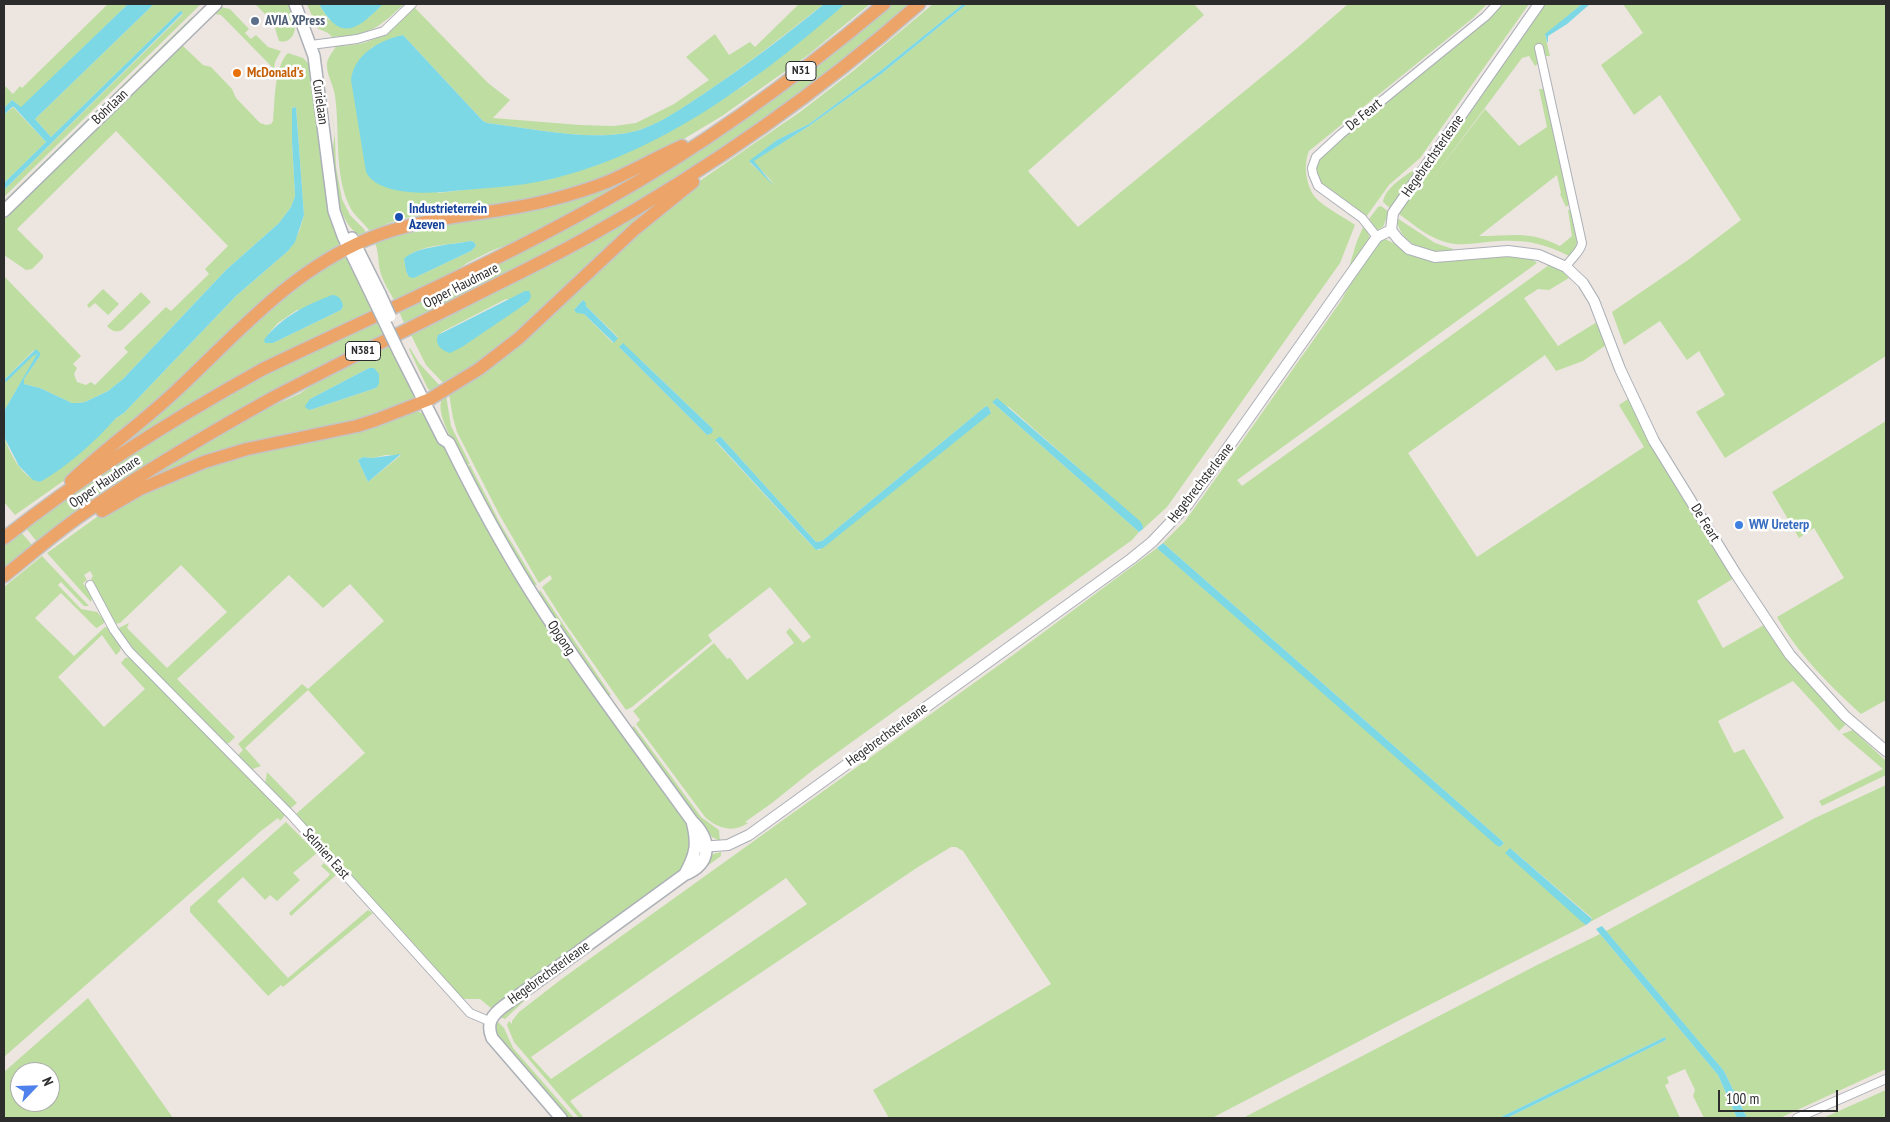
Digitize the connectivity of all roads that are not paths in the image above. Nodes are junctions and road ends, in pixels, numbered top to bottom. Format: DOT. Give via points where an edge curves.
graph roads {
  1 [pos="216,4"];
  2 [pos="295,4"];
  3 [pos="412,4"];
  4 [pos="884,4"];
  5 [pos="919,4"];
  6 [pos="1497,4"];
  7 [pos="1539,4"];
  8 [pos="311,46"];
  9 [pos="1539,48"];
  10 [pos="666,158"];
  11 [pos="685,184"];
  12 [pos="4,211"];
  13 [pos="1391,230"];
  14 [pos="1377,238"];
  15 [pos="352,246"];
  16 [pos="1566,267"];
  17 [pos="376,296"];
  18 [pos="427,400"];
  19 [pos="42,509"];
  20 [pos="4,538"];
  21 [pos="51,538"];
  22 [pos="4,576"];
  23 [pos="90,585"];
  24 [pos="1886,751"];
  25 [pos="701,847"];
  26 [pos="490,1021"];
  27 [pos="1886,1078"];
  28 [pos="561,1118"];
  29 [pos="1797,1118"];
  1 -- 12 [label="main road, Bohrlaan"];
  2 -- 8 [label="main road, Curielaan"];
  3 -- 8 [label="street" via="384,31"];
  4 -- 10 [label="highway, N31" via="774,91 714,133"];
  5 -- 11 [label="highway, Opper Haudmare / N31" via="803,99"];
  6 -- 14 [label="street, De Feart" via="1316,157 1312,174 1318,186 1362,218"];
  7 -- 13 [label="street, Hegebrechsterleane" via="1393,212"];
  8 -- 15 [label="main road, Curielaan" via="334,211"];
  9 -- 16 [label="street" via="1582,243"];
  10 -- 15 [label="highway, N381" via="577,193 544,202 415,223"];
  10 -- 19 [label="highway, Opper Haudmare / N381" via="606,200 523,245 263,369 167,425"];
  11 -- 18 [label="highway, N381" via="513,343 479,369"];
  11 -- 21 [label="highway, Opper Haudmare / N381" via="575,244 283,392 121,488"];
  13 -- 14 [label="street, Hegebrechsterleane"];
  13 -- 16 [label="street, De Feart" via="1403,244 1426,255 1442,258 1521,252"];
  14 -- 25 [label="street, Hegebrechsterleane" via="1211,474 1184,509 1152,542 749,835 731,844"];
  15 -- 17 [label="main road, Curielaan"];
  15 -- 19 [label="highway, N381" via="270,300 177,390"];
  16 -- 24 [label="street, De Feart" via="1583,283 1594,301 1620,369 1654,441 1752,598 1790,654 1845,716"];
  17 -- 18 [label="main road, Opgong, bridge"];
  18 -- 21 [label="highway, N381" via="363,424 247,449 204,462 140,489"];
  18 -- 25 [label="main road, Opgong" via="443,439 449,443 479,503 531,592 580,665 703,832"];
  19 -- 20 [label="highway, Opper Haudmare / N381"];
  21 -- 22 [label="highway, Opper Haudmare / N381"];
  23 -- 26 [label="street, Selmien East" via="114,630 134,657 296,821 470,1013"];
  25 -- 26 [label="main road, Hegebrechsterleane" via="704,859 696,869 504,1006"];
  26 -- 28 [label="main road" via="492,1038"];
  27 -- 29 [label="street"];
}
